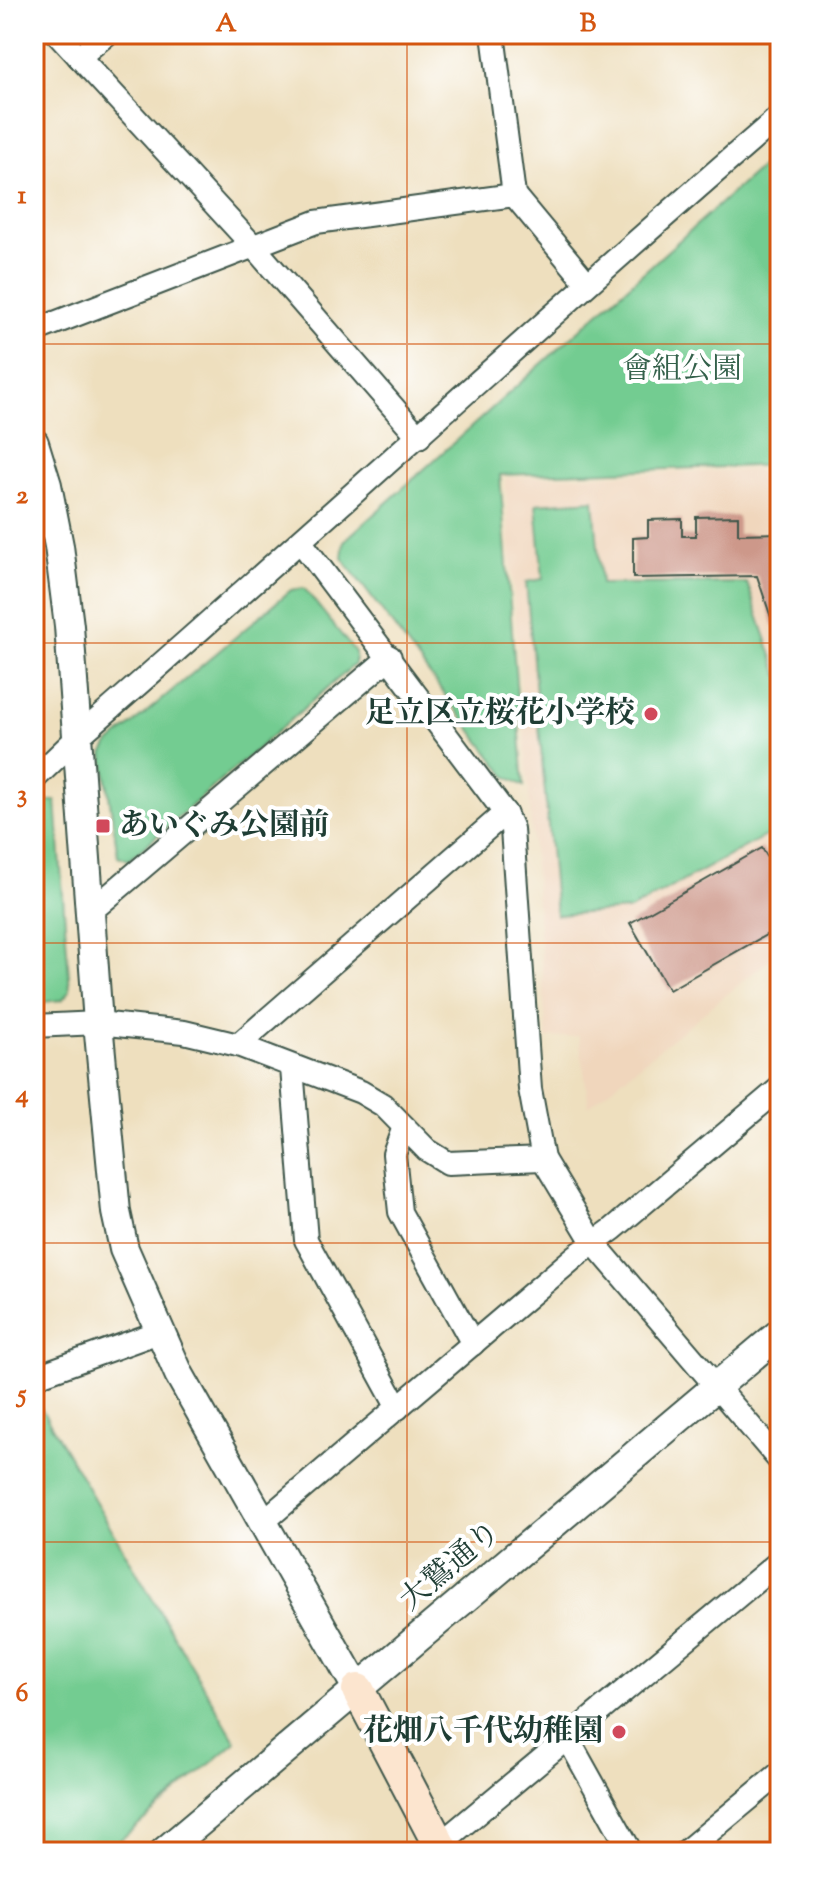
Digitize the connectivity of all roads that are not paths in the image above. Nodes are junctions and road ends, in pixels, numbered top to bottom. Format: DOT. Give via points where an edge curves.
graph roads {
  1 [pos="58,34"];
  2 [pos="107,34"];
  3 [pos="493,34"];
  4 [pos="79,57"];
  5 [pos="780,116"];
  6 [pos="514,195"];
  7 [pos="254,247"];
  8 [pos="587,283"];
  9 [pos="34,331"];
  10 [pos="419,437"];
  11 [pos="34,443"];
  12 [pos="301,542"];
  13 [pos="390,657"];
  14 [pos="79,736"];
  15 [pos="34,779"];
  16 [pos="505,813"];
  17 [pos="90,912"];
  18 [pos="98,1023"];
  19 [pos="34,1026"];
  20 [pos="238,1045"];
  21 [pos="292,1068"];
  22 [pos="780,1088"];
  23 [pos="404,1127"];
  24 [pos="543,1159"];
  25 [pos="593,1242"];
  26 [pos="159,1332"];
  27 [pos="780,1333"];
  28 [pos="473,1344"];
  29 [pos="34,1377"];
  30 [pos="716,1386"];
  31 [pos="398,1408"];
  32 [pos="780,1461"];
  33 [pos="264,1521"];
  34 [pos="780,1561"];
  35 [pos="358,1690"];
  36 [pos="567,1737"];
  37 [pos="780,1773"];
  38 [pos="441,1849"];
  39 [pos="164,1852"];
  40 [pos="631,1852"];
  41 [pos="685,1852"];
  1 -- 4 [label="street"];
  2 -- 4 [label="street"];
  3 -- 6 [label="street"];
  4 -- 7 [label="street"];
  5 -- 8 [label="street"];
  6 -- 7 [label="street" via="316,222"];
  6 -- 8 [label="street"];
  7 -- 9 [label="street"];
  7 -- 10 [label="street"];
  8 -- 10 [label="street"];
  10 -- 12 [label="street"];
  11 -- 14 [label="street" via="59,546"];
  12 -- 13 [label="street"];
  12 -- 14 [label="street"];
  13 -- 16 [label="street"];
  13 -- 17 [label="street"];
  14 -- 15 [label="street"];
  14 -- 17 [label="street"];
  16 -- 20 [label="street"];
  16 -- 24 [label="street" via="512,829 530,1089"];
  17 -- 18 [label="street"];
  18 -- 19 [label="street"];
  18 -- 20 [label="street" via="184,1032"];
  18 -- 26 [label="street" via="116,1212 124,1249"];
  20 -- 21 [label="street"];
  21 -- 23 [label="street" via="361,1092"];
  21 -- 31 [label="street" via="306,1240"];
  22 -- 25 [label="street"];
  23 -- 24 [label="street" via="448,1163"];
  23 -- 28 [label="street" via="394,1154 400,1212"];
  24 -- 25 [label="street"];
  25 -- 28 [label="street"];
  25 -- 30 [label="street"];
  26 -- 29 [label="street"];
  26 -- 33 [label="street"];
  27 -- 30 [label="street, 大鷲通り"];
  28 -- 31 [label="street"];
  30 -- 32 [label="street"];
  30 -- 35 [label="street, 大鷲通り"];
  31 -- 33 [label="street"];
  33 -- 35 [label="street"];
  34 -- 36 [label="street"];
  35 -- 38 [label="main road"];
  35 -- 39 [label="street, 大鷲通り"];
  36 -- 38 [label="street"];
  36 -- 40 [label="street"];
  37 -- 41 [label="street"];
}
